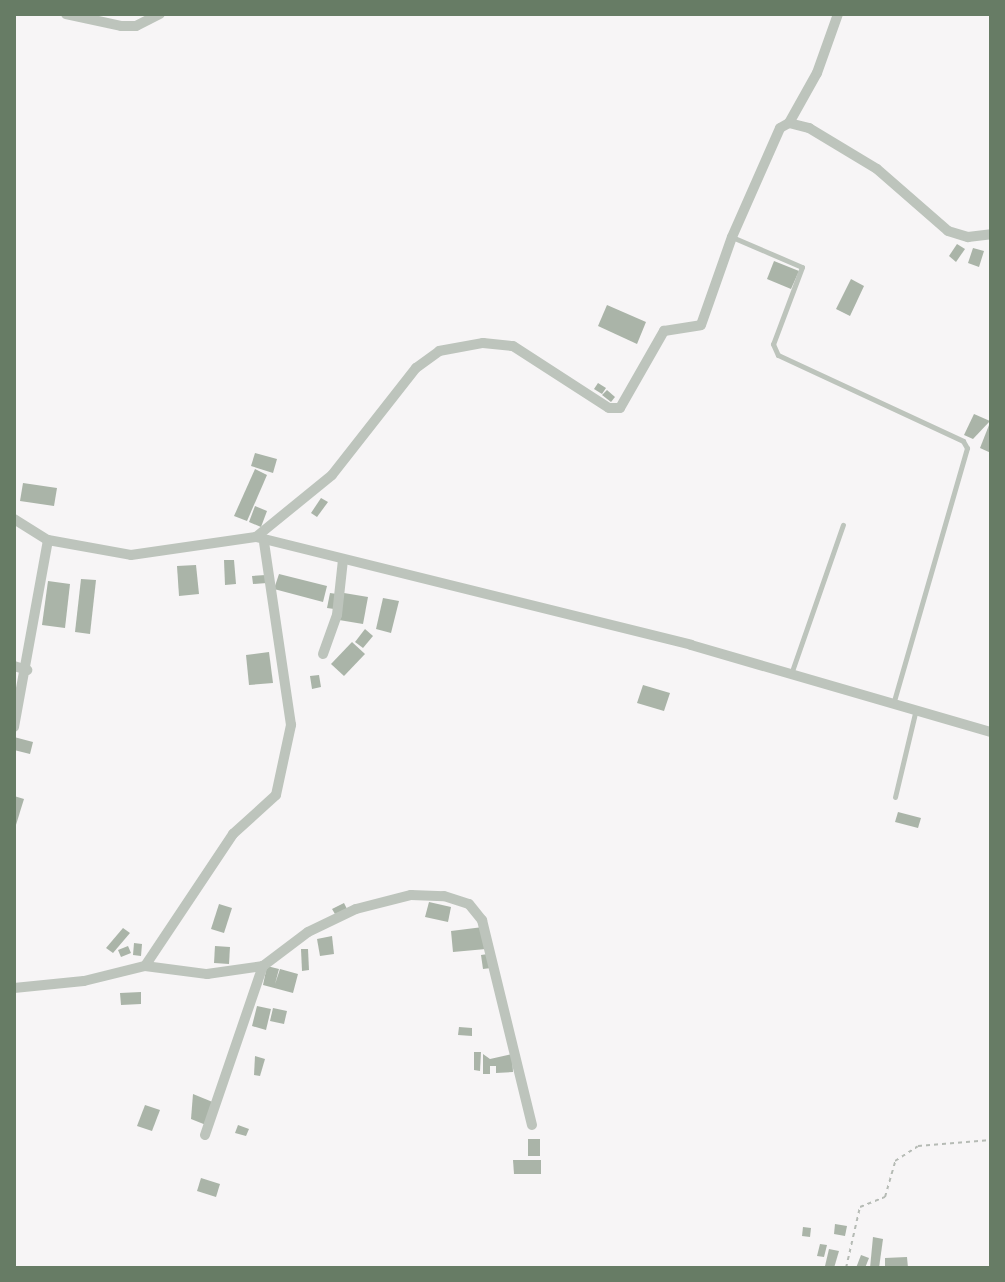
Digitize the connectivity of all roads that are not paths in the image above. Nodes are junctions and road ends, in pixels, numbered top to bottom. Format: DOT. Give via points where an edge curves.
graph roads {
  1 [pos="66,14"];
  2 [pos="160,14"];
  3 [pos="838,14"];
  4 [pos="789,123"];
  5 [pos="991,234"];
  6 [pos="732,237"];
  7 [pos="14,519"];
  8 [pos="843,525"];
  9 [pos="48,540"];
  10 [pos="260,540"];
  11 [pos="343,560"];
  12 [pos="323,654"];
  13 [pos="14,666"];
  14 [pos="27,670"];
  15 [pos="791,675"];
  16 [pos="893,705"];
  17 [pos="915,713"];
  18 [pos="14,727"];
  19 [pos="991,732"];
  20 [pos="895,797"];
  21 [pos="145,966"];
  22 [pos="263,966"];
  23 [pos="14,988"];
  24 [pos="532,1125"];
  25 [pos="205,1135"];
  1 -- 2 [label="street" via="121,26"];
  3 -- 4 [label="street" via="817,73"];
  4 -- 5 [label="street" via="809,128 877,169 948,231 968,237"];
  4 -- 6 [label="street" via="780,128"];
  6 -- 10 [label="street" via="701,325 664,331 620,408 609,408 513,346 483,343 439,351 416,368 332,475"];
  6 -- 16 [label="lane" via="802,267 773,344 778,355 963,441 967,448"];
  7 -- 9 [label="street"];
  8 -- 15 [label="lane"];
  9 -- 10 [label="street" via="131,555"];
  9 -- 14 [label="street"];
  10 -- 11 [label="street"];
  10 -- 21 [label="street" via="291,725 276,795 233,834"];
  11 -- 12 [label="street" via="337,615"];
  11 -- 15 [label="street" via="518,599"];
  13 -- 14 [label="street"];
  14 -- 18 [label="street"];
  15 -- 16 [label="street"];
  16 -- 17 [label="street"];
  17 -- 19 [label="street"];
  17 -- 20 [label="lane"];
  21 -- 22 [label="street" via="207,974"];
  21 -- 23 [label="street" via="84,981"];
  22 -- 24 [label="street" via="308,932 356,909 411,895 444,896 469,904 488,937"];
  22 -- 25 [label="street"];
}
